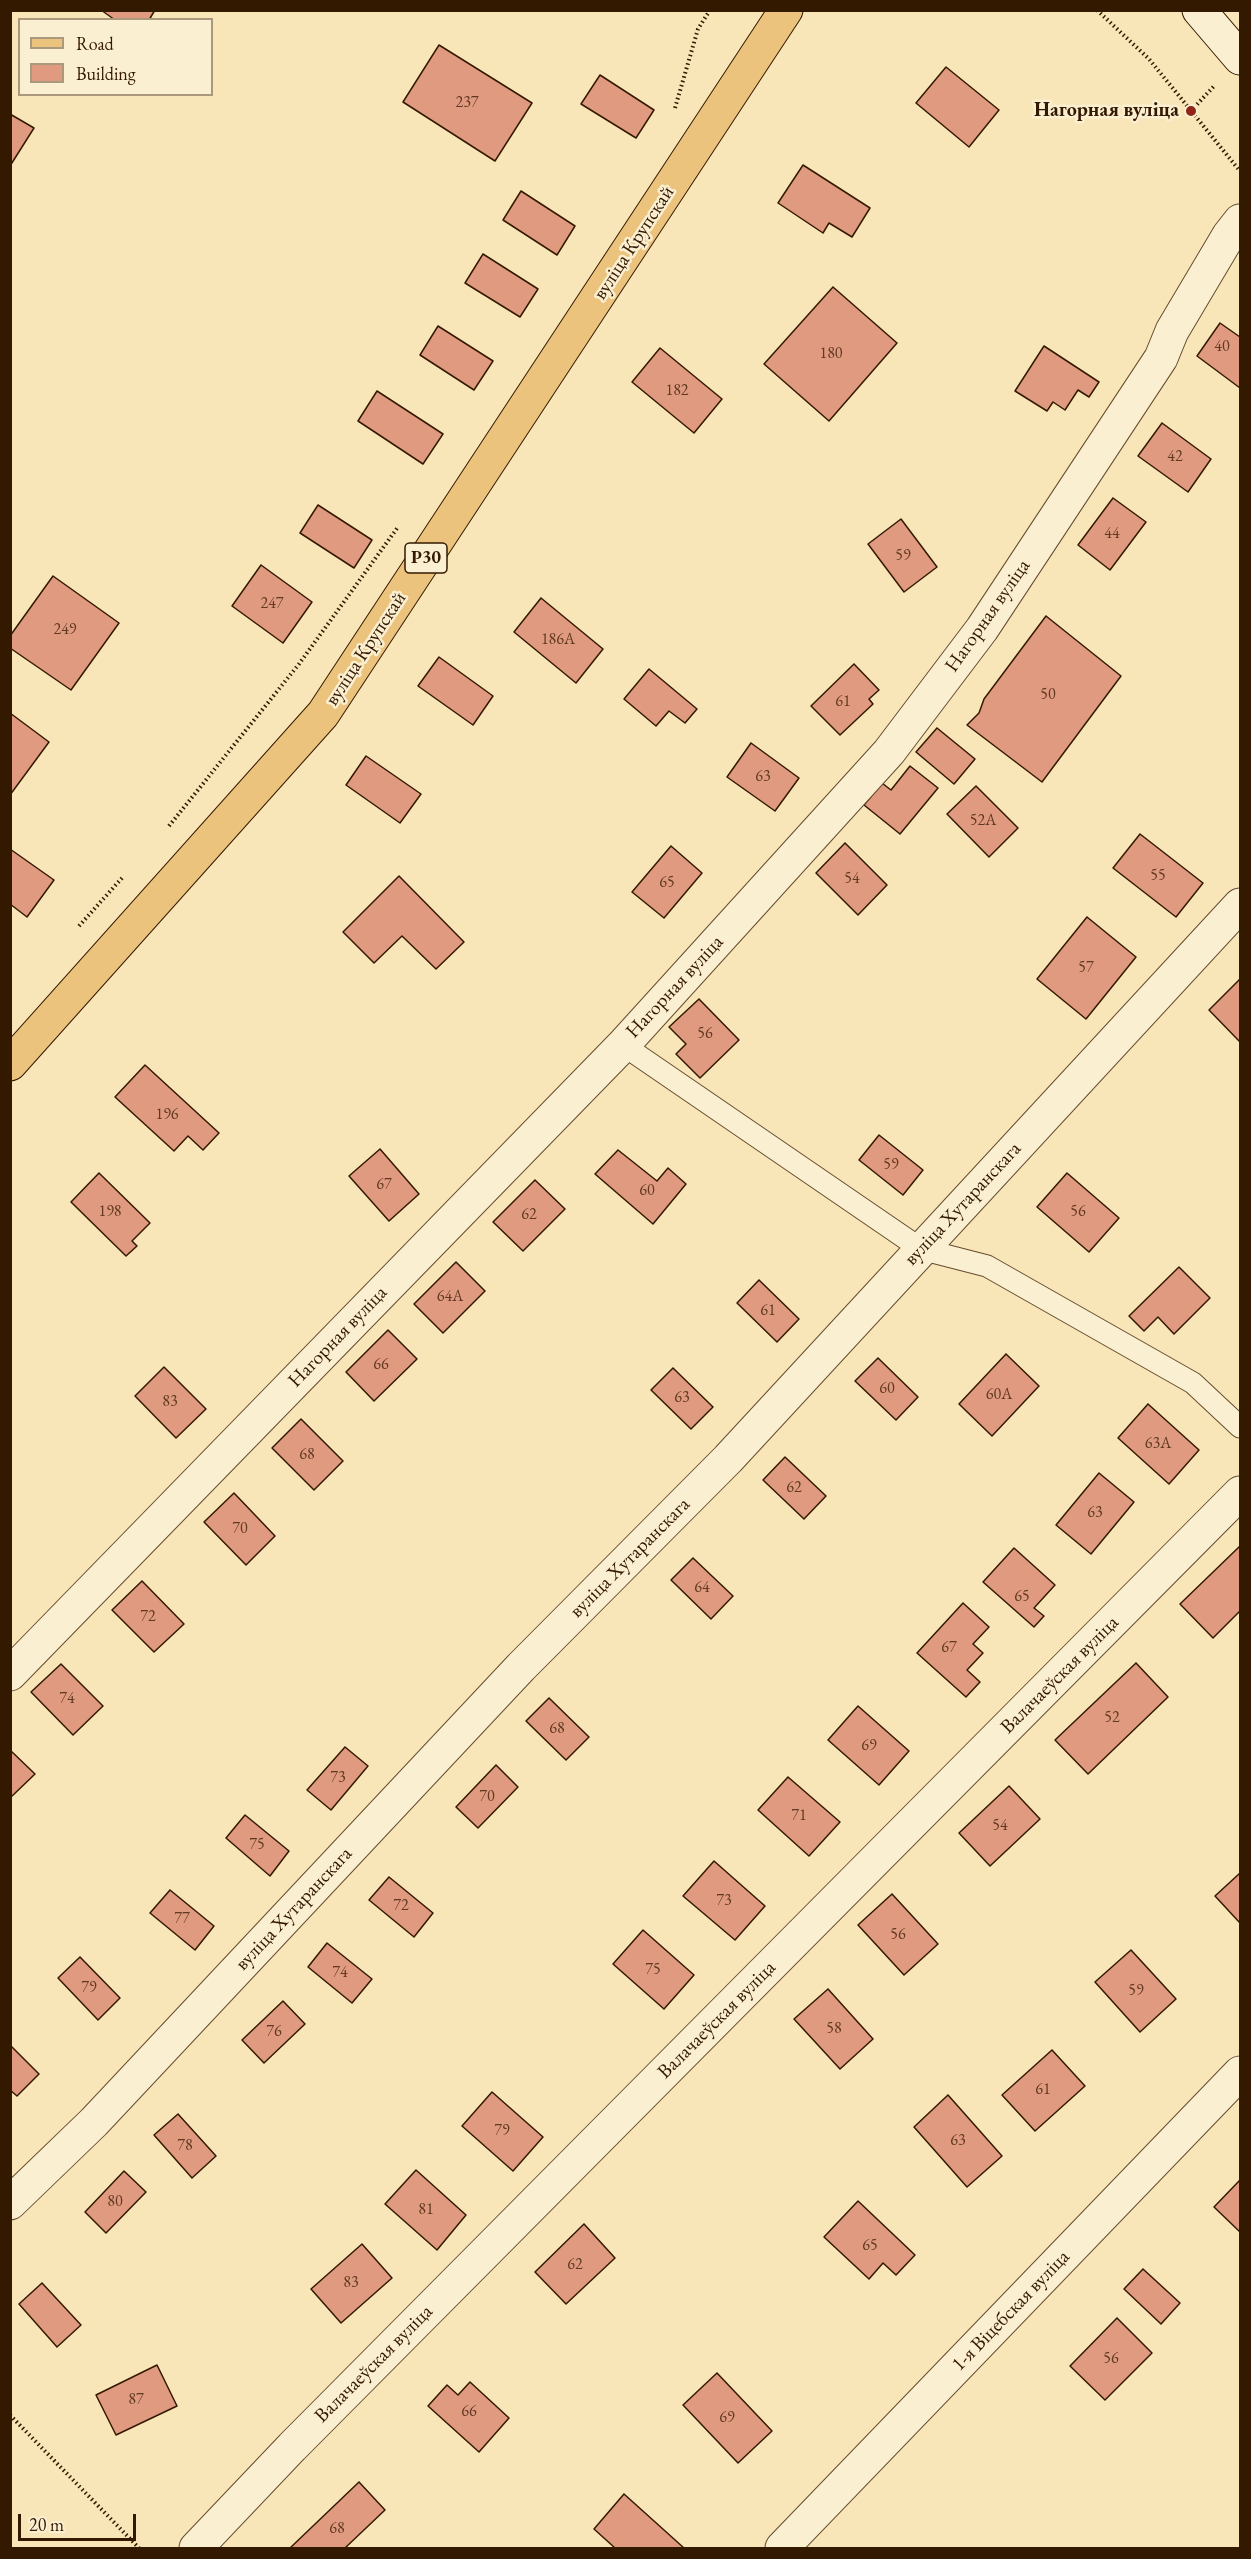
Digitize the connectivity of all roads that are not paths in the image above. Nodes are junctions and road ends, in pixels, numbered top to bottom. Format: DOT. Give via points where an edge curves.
graph roads {
  1 [pos="786,10"];
  2 [pos="1199,10"];
  3 [pos="1240,58"];
  4 [pos="1240,221"];
  5 [pos="1240,905"];
  6 [pos="622,1045"];
  7 [pos="10,1064"];
  8 [pos="921,1249"];
  9 [pos="1240,1427"];
  10 [pos="1240,1493"];
  11 [pos="10,1674"];
  12 [pos="1240,2073"];
  13 [pos="10,2203"];
  14 [pos="195,2548"];
  15 [pos="782,2548"];
  1 -- 7 [label="main road, вуліца Крупскай / Р30" via="323,714"];
  2 -- 3 [label="street"];
  4 -- 6 [label="street, Нагорная вуліца" via="1172,331 1161,358 982,629 889,752"];
  5 -- 8 [label="street, вуліца Хутаранскага"];
  6 -- 8 [label="lane"];
  6 -- 11 [label="street, Нагорная вуліца"];
  8 -- 9 [label="lane" via="987,1266 1193,1383"];
  8 -- 13 [label="street, вуліца Хутаранскага" via="728,1459 522,1667 94,2122"];
  10 -- 14 [label="street, Валачаеўская вуліца"];
  12 -- 15 [label="street, 1-я Віцебская вуліца"];
}
